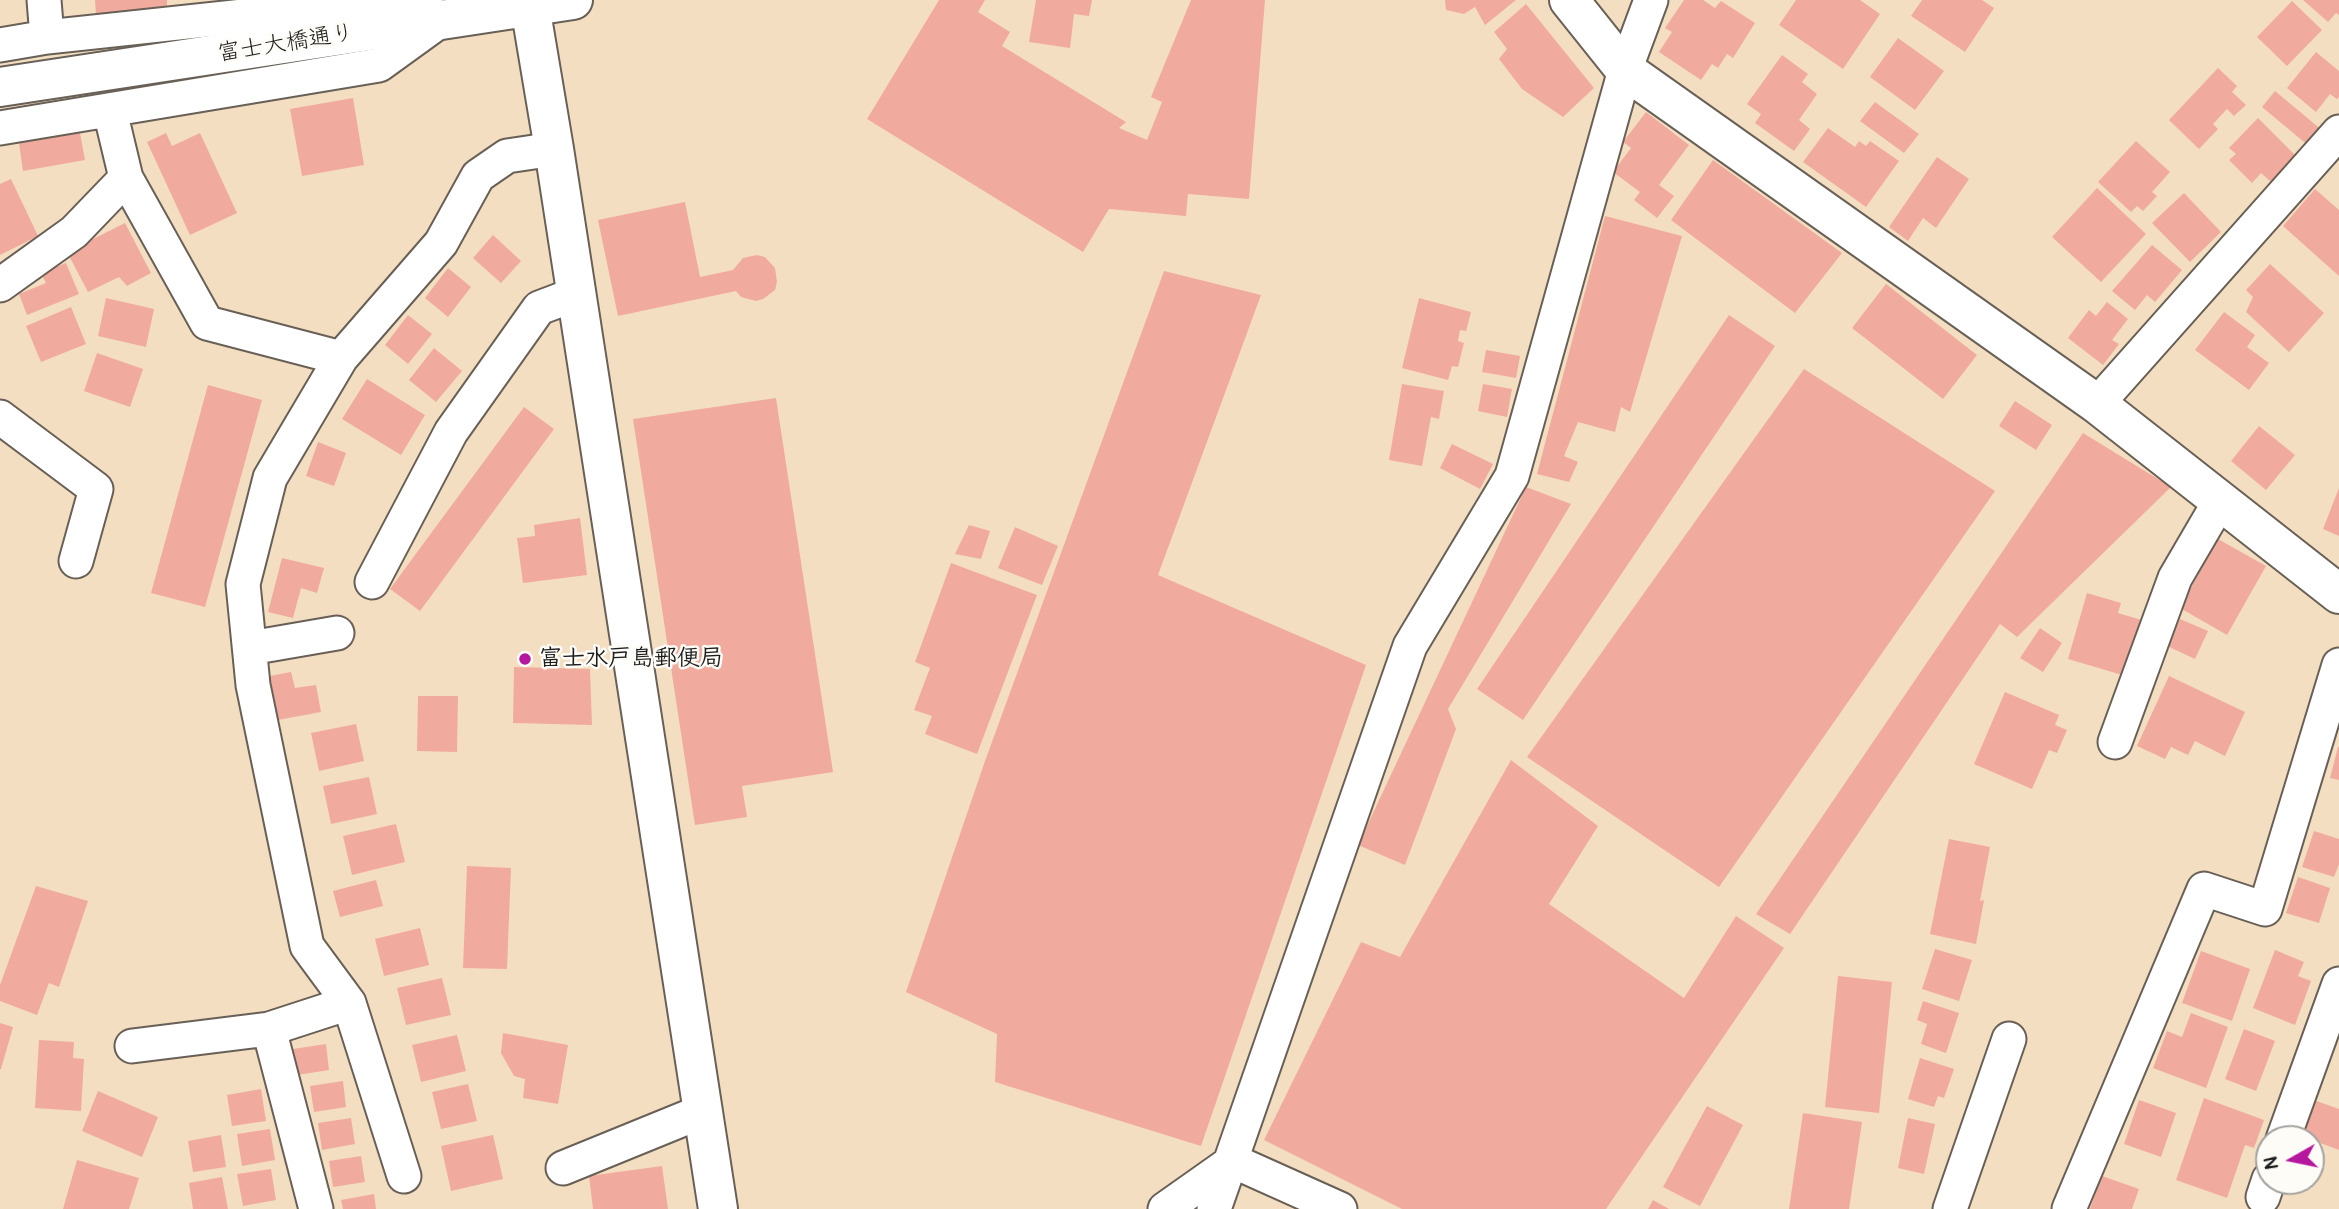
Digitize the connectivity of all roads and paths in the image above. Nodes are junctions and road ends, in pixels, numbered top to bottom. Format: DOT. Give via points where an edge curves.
graph roads {
  1 [pos="44,0"];
  2 [pos="573,0"];
  3 [pos="1569,0"];
  4 [pos="1651,0"];
  5 [pos="530,3"];
  6 [pos="444,18"];
  7 [pos="47,37"];
  8 [pos="0,45"];
  9 [pos="1625,70"];
  10 [pos="0,87"];
  11 [pos="110,111"];
  12 [pos="0,128"];
  13 [pos="2339,132"];
  14 [pos="554,149"];
  15 [pos="126,178"];
  16 [pos="0,285"];
  17 [pos="576,294"];
  18 [pos="341,358"];
  19 [pos="2097,404"];
  20 [pos="0,417"];
  21 [pos="2220,500"];
  22 [pos="76,561"];
  23 [pos="372,582"];
  24 [pos="2339,594"];
  25 [pos="337,633"];
  26 [pos="250,648"];
  27 [pos="2339,665"];
  28 [pos="2115,742"];
  29 [pos="2339,984"];
  30 [pos="349,1003"];
  31 [pos="269,1029"];
  32 [pos="2009,1039"];
  33 [pos="132,1046"];
  34 [pos="703,1111"];
  35 [pos="2289,1125"];
  36 [pos="1233,1161"];
  37 [pos="562,1168"];
  38 [pos="404,1176"];
  39 [pos="316,1209"];
  40 [pos="718,1209"];
  41 [pos="1165,1209"];
  42 [pos="1214,1209"];
  43 [pos="1339,1209"];
  44 [pos="1950,1209"];
  45 [pos="2070,1209"];
  1 -- 7 [label="street"];
  2 -- 5 [label="street, 富士大橋通り"];
  3 -- 9 [label="street"];
  4 -- 9 [label="street"];
  5 -- 6 [label="street, 富士大橋通り"];
  5 -- 14 [label="street"];
  6 -- 7 [label="street" via="383,1"];
  6 -- 10 [label="street, 富士大橋通り"];
  6 -- 11 [label="street" via="379,65"];
  7 -- 8 [label="street"];
  9 -- 19 [label="street"];
  9 -- 36 [label="street" via="1512,476 1410,646"];
  11 -- 12 [label="street"];
  11 -- 15 [label="street"];
  13 -- 19 [label="street"];
  14 -- 17 [label="street"];
  14 -- 18 [label="street" via="507,156 478,176 441,243"];
  15 -- 16 [label="street" via="74,232"];
  15 -- 18 [label="street" via="207,323"];
  17 -- 23 [label="street" via="539,308 531,319 451,432"];
  17 -- 34 [label="street"];
  18 -- 26 [label="street" via="270,478 243,584"];
  19 -- 21 [label="street"];
  20 -- 22 [label="street" via="96,489"];
  21 -- 24 [label="street"];
  21 -- 28 [label="street" via="2175,578"];
  25 -- 26 [label="street"];
  26 -- 30 [label="street" via="253,685 306,946"];
  27 -- 45 [label="street" via="2265,909 2204,889"];
  29 -- 35 [label="street"];
  30 -- 31 [label="street"];
  30 -- 38 [label="street"];
  31 -- 33 [label="street"];
  31 -- 39 [label="street"];
  32 -- 44 [label="street"];
  34 -- 37 [label="street"];
  34 -- 40 [label="street"];
  36 -- 41 [label="street"];
  36 -- 42 [label="street"];
  36 -- 43 [label="street"];
}
